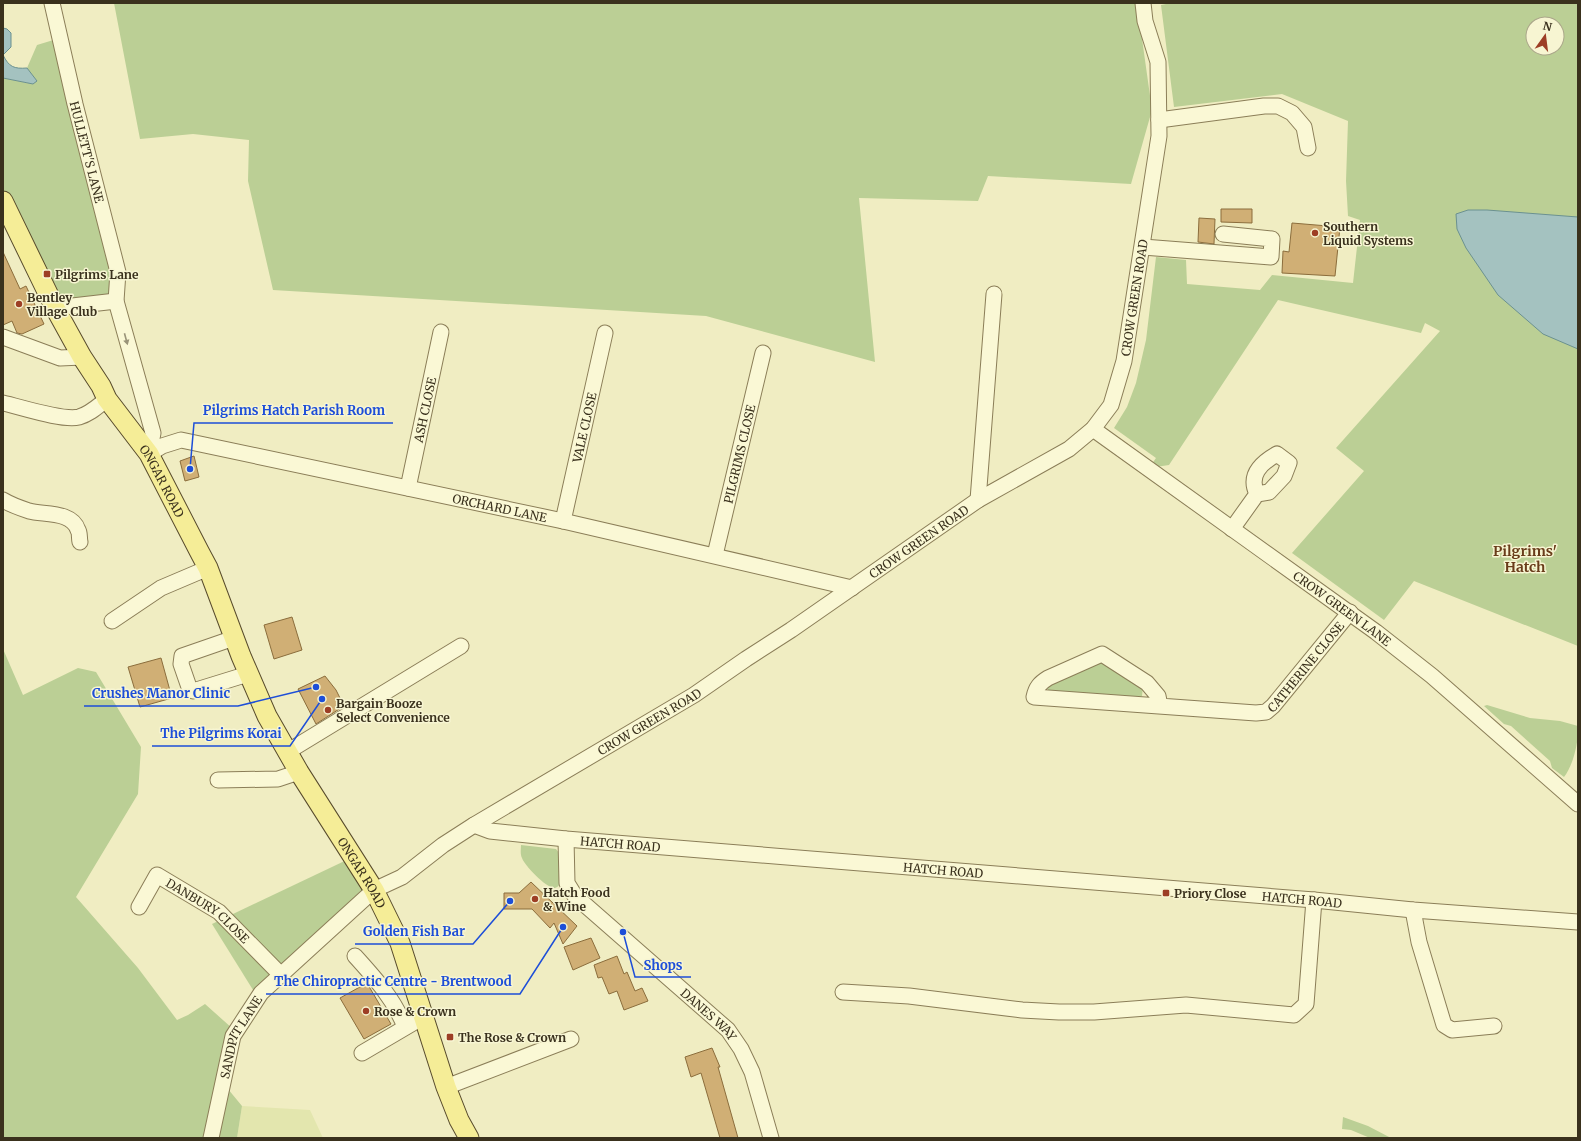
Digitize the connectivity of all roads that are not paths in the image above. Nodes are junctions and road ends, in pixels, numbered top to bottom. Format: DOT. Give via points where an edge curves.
graph roads {
  1 [pos="52,3"];
  2 [pos="1143,3"];
  3 [pos="1159,120"];
  4 [pos="1308,148"];
  5 [pos="3,201"];
  6 [pos="1222,234"];
  7 [pos="1143,247"];
  8 [pos="994,294"];
  9 [pos="116,301"];
  10 [pos="55,308"];
  11 [pos="441,332"];
  12 [pos="605,333"];
  13 [pos="3,337"];
  14 [pos="763,353"];
  15 [pos="82,357"];
  16 [pos="107,399"];
  17 [pos="3,403"];
  18 [pos="1093,429"];
  19 [pos="149,454"];
  20 [pos="408,488"];
  21 [pos="1257,494"];
  22 [pos="3,500"];
  23 [pos="978,500"];
  24 [pos="563,521"];
  25 [pos="1232,528"];
  26 [pos="80,542"];
  27 [pos="715,555"];
  28 [pos="208,568"];
  29 [pos="852,588"];
  30 [pos="1350,612"];
  31 [pos="112,621"];
  32 [pos="234,638"];
  33 [pos="461,646"];
  34 [pos="248,674"];
  35 [pos="1160,706"];
  36 [pos="286,752"];
  37 [pos="298,772"];
  38 [pos="218,780"];
  39 [pos="1578,804"];
  40 [pos="474,825"];
  41 [pos="566,839"];
  42 [pos="374,890"];
  43 [pos="1314,900"];
  44 [pos="139,907"];
  45 [pos="1413,910"];
  46 [pos="1578,922"];
  47 [pos="355,956"];
  48 [pos="281,974"];
  49 [pos="843,992"];
  50 [pos="425,1018"];
  51 [pos="1494,1026"];
  52 [pos="404,1027"];
  53 [pos="571,1038"];
  54 [pos="362,1053"];
  55 [pos="446,1087"];
  56 [pos="211,1138"];
  57 [pos="469,1138"];
  58 [pos="771,1138"];
  1 -- 9 [label="street, HULLETT'S LANE" via="118,272"];
  2 -- 3 [label="street, CROW GREEN ROAD" via="1145,21 1158,62"];
  3 -- 4 [label="street" via="1278,106 1292,113 1304,127"];
  3 -- 7 [label="street, CROW GREEN ROAD"];
  5 -- 10 [label="main road, ONGAR ROAD"];
  6 -- 7 [label="street" via="1272,239 1271,257"];
  7 -- 18 [label="street, CROW GREEN ROAD" via="1124,361 1111,405"];
  8 -- 23 [label="street"];
  9 -- 10 [label="street"];
  9 -- 19 [label="street, HULLETT'S LANE, one-way" via="153,433"];
  10 -- 15 [label="main road, ONGAR ROAD"];
  11 -- 20 [label="street, ASH CLOSE"];
  12 -- 24 [label="street, VALE CLOSE"];
  13 -- 15 [label="street" via="60,358"];
  14 -- 27 [label="street, PILGRIMS CLOSE"];
  15 -- 16 [label="main road, ONGAR ROAD"];
  16 -- 17 [label="street" via="91,412 65,418"];
  16 -- 19 [label="main road, ONGAR ROAD"];
  18 -- 23 [label="street, CROW GREEN ROAD" via="1069,449"];
  18 -- 25 [label="street, CROW GREEN LANE"];
  19 -- 20 [label="street, ORCHARD LANE" via="162,446 181,440"];
  19 -- 28 [label="main road, ONGAR ROAD"];
  20 -- 24 [label="street, ORCHARD LANE"];
  21 -- 25 [label="street"];
  22 -- 26 [label="street" via="29,511 69,518 78,529"];
  23 -- 29 [label="street, CROW GREEN ROAD"];
  24 -- 27 [label="street, ORCHARD LANE"];
  25 -- 30 [label="street, CROW GREEN LANE"];
  27 -- 29 [label="street, ORCHARD LANE"];
  28 -- 31 [label="street" via="161,588"];
  28 -- 32 [label="main road, ONGAR ROAD"];
  29 -- 40 [label="street, CROW GREEN ROAD" via="694,695"];
  30 -- 35 [label="street, CATHERINE CLOSE" via="1266,712 1256,714"];
  30 -- 39 [label="street, CROW GREEN LANE" via="1432,676"];
  32 -- 34 [label="main road, ONGAR ROAD"];
  32 -- 34 [label="street" via="182,656 181,664 190,690"];
  33 -- 36 [label="street"];
  34 -- 36 [label="main road, ONGAR ROAD"];
  35 -- 35 [label="street, CATHERINE CLOSE" via="1066,699 1034,697 1040,683 1102,654 1147,683 1158,696"];
  36 -- 37 [label="main road, ONGAR ROAD"];
  37 -- 38 [label="street" via="278,779"];
  37 -- 42 [label="main road, ONGAR ROAD"];
  40 -- 41 [label="street, HATCH ROAD" via="490,831"];
  40 -- 42 [label="street, CROW GREEN ROAD" via="443,844 402,877"];
  41 -- 43 [label="street, HATCH ROAD"];
  41 -- 58 [label="street, DANES WAY" via="567,883 575,896 728,1030 752,1072"];
  42 -- 48 [label="street, SANDPIT LANE"];
  42 -- 50 [label="main road, ONGAR ROAD" via="400,943"];
  43 -- 45 [label="street, HATCH ROAD"];
  43 -- 49 [label="street" via="1306,1004 1294,1015 1186,1005 1094,1012 1052,1012 909,996"];
  44 -- 48 [label="street, DANBURY CLOSE" via="157,875 219,912"];
  45 -- 46 [label="street, HATCH ROAD"];
  45 -- 51 [label="street" via="1419,942 1444,1025 1452,1030"];
  47 -- 52 [label="street" via="394,1005"];
  48 -- 56 [label="street, SANDPIT LANE" via="261,993 233,1036"];
  50 -- 52 [label="street"];
  50 -- 55 [label="main road, ONGAR ROAD"];
  52 -- 54 [label="street"];
  53 -- 55 [label="street"];
  55 -- 57 [label="main road, ONGAR ROAD"];
}
